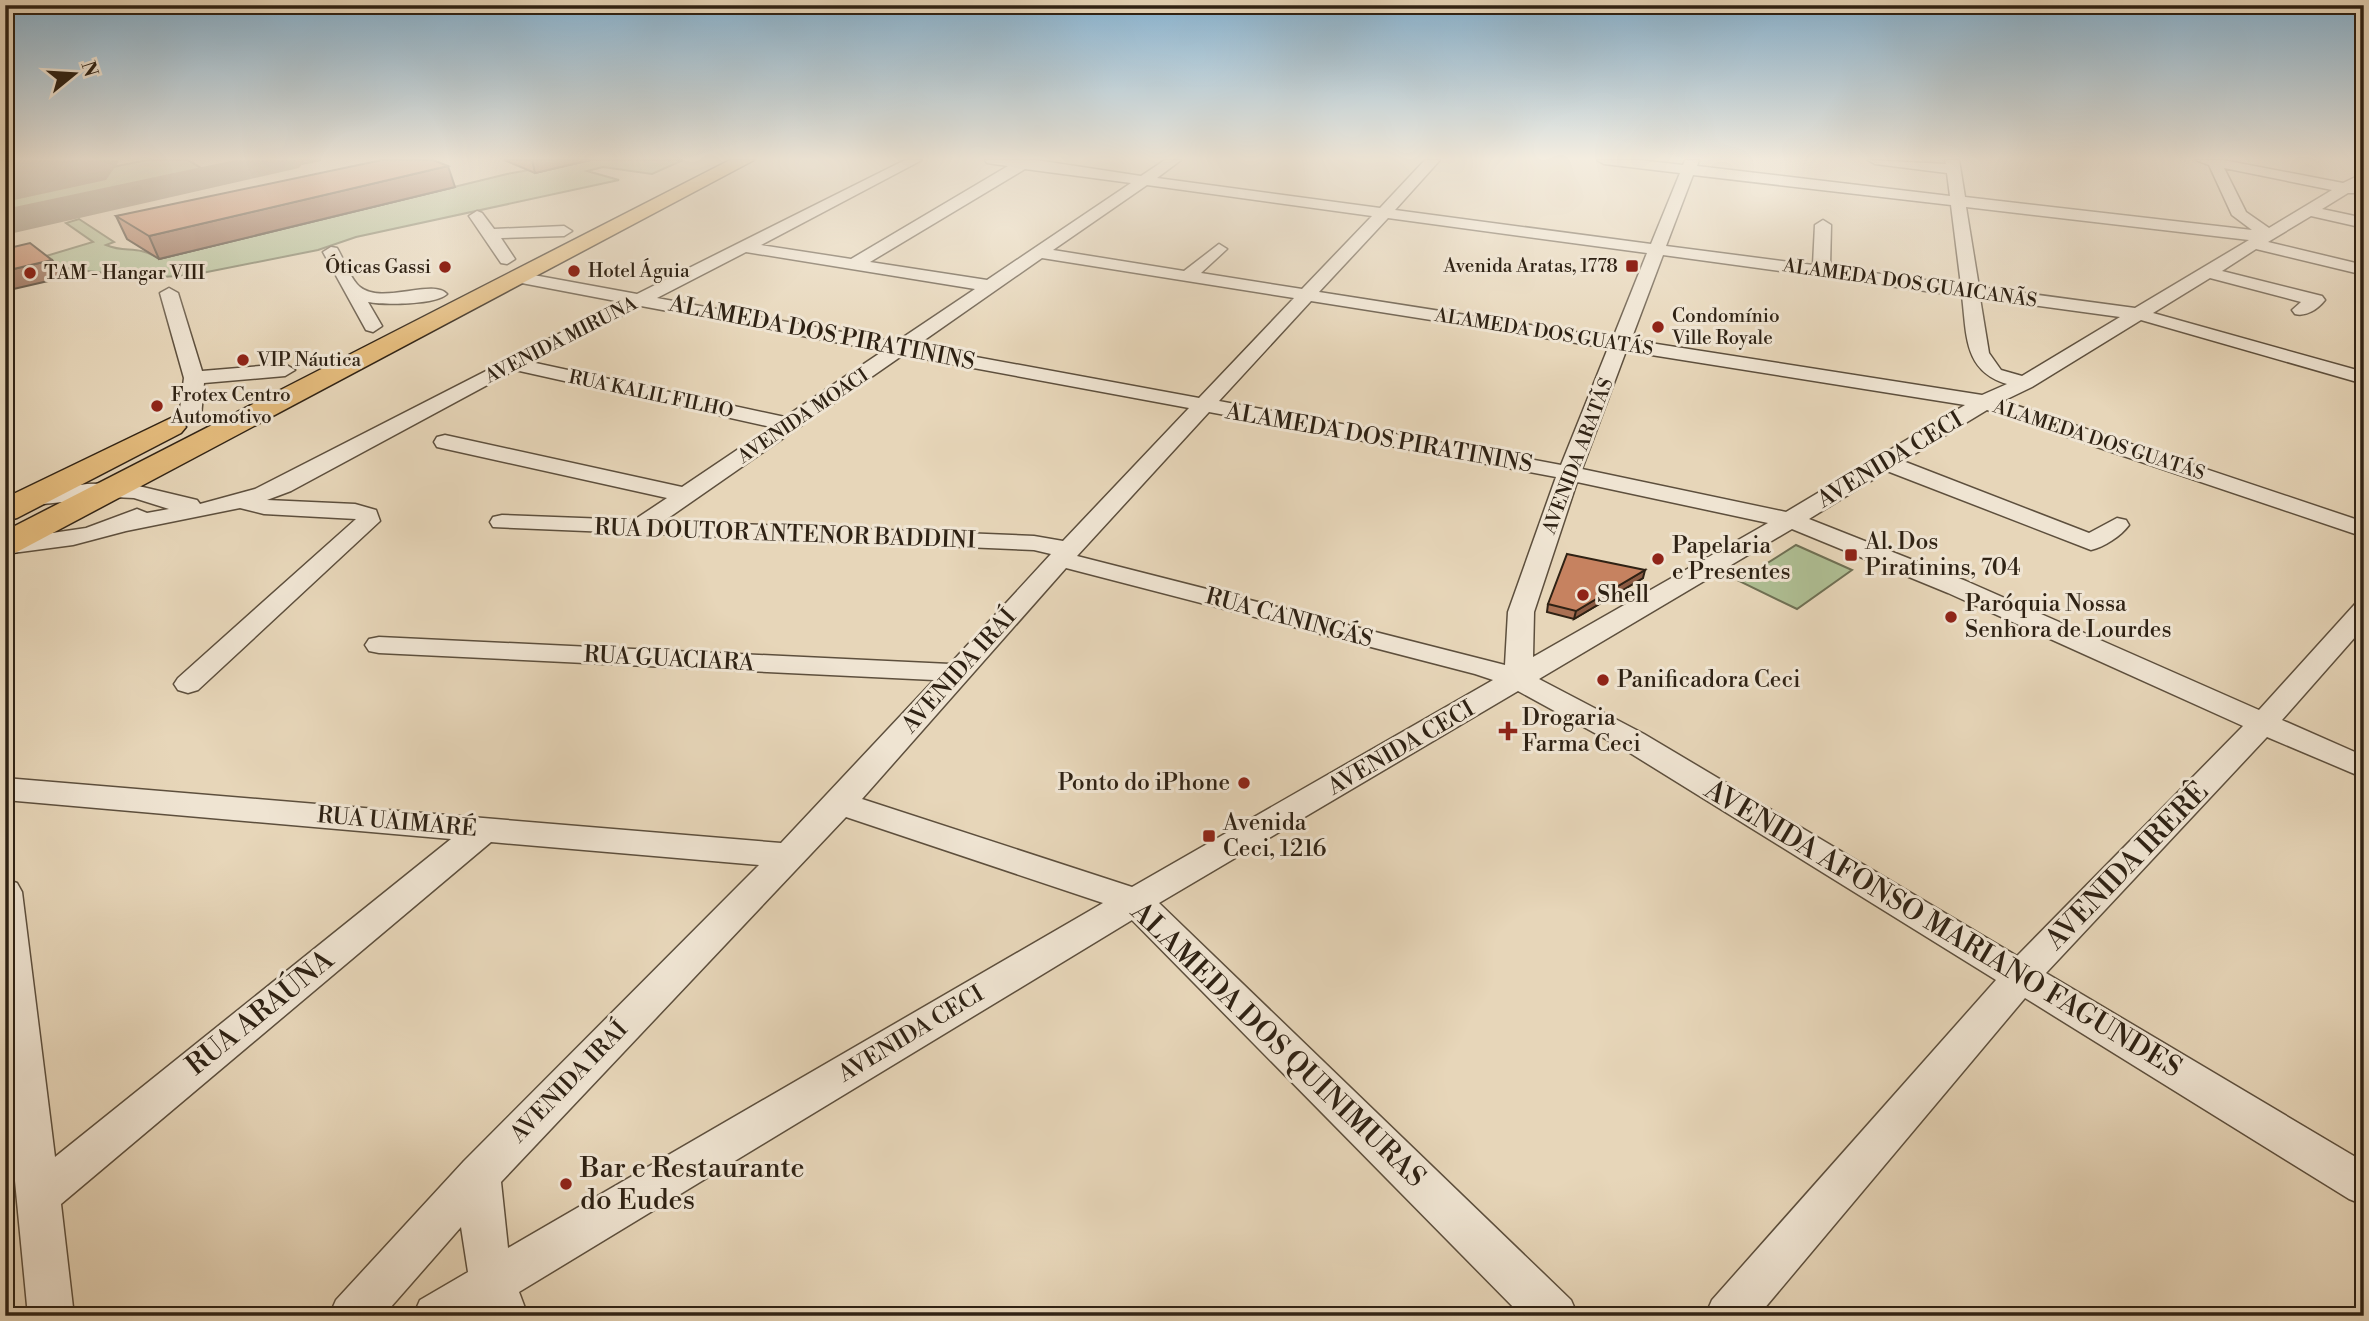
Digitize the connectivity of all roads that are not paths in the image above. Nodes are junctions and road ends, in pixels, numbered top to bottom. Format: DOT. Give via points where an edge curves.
graph roads {
  1 [pos="481,222"];
  2 [pos="583,222"];
  3 [pos="612,222"];
  4 [pos="795,222"];
  5 [pos="925,222"];
  6 [pos="1085,222"];
  7 [pos="1375,222"];
  8 [pos="1455,222"];
  9 [pos="1668,222"];
  10 [pos="1960,222"];
  11 [pos="2124,222"];
  12 [pos="2246,222"];
  13 [pos="2289,222"];
  14 [pos="1823,225"];
  15 [pos="564,231"];
  16 [pos="491,234"];
  17 [pos="2263,239"];
  18 [pos="745,247"];
  19 [pos="1219,248"];
  20 [pos="1657,249"];
  21 [pos="331,252"];
  22 [pos="1039,253"];
  23 [pos="854,264"];
  24 [pos="512,268"];
  25 [pos="2364,270"];
  26 [pos="1821,271"];
  27 [pos="2207,272"];
  28 [pos="1188,276"];
  29 [pos="990,286"];
  30 [pos="1968,290"];
  31 [pos="355,291"];
  32 [pos="169,293"];
  33 [pos="438,294"];
  34 [pos="1309,295"];
  35 [pos="641,298"];
  36 [pos="2301,310"];
  37 [pos="2138,314"];
  38 [pos="373,326"];
  39 [pos="349,338"];
  40 [pos="1620,344"];
  41 [pos="901,348"];
  42 [pos="512,364"];
  43 [pos="295,365"];
  44 [pos="194,378"];
  45 [pos="2364,378"];
  46 [pos="2025,383"];
  47 [pos="1985,402"];
  48 [pos="1203,406"];
  49 [pos="190,417"];
  50 [pos="790,425"];
  51 [pos="445,442"];
  52 [pos="1887,463"];
  53 [pos="1569,473"];
  54 [pos="107,490"];
  55 [pos="686,495"];
  56 [pos="155,500"];
  57 [pos="244,502"];
  58 [pos="14,503"];
  59 [pos="1790,520"];
  60 [pos="502,522"];
  61 [pos="122,524"];
  62 [pos="2117,525"];
  63 [pos="638,528"];
  64 [pos="2364,530"];
  65 [pos="5,546"];
  66 [pos="1064,555"];
  67 [pos="2364,610"];
  68 [pos="379,645"];
  69 [pos="958,673"];
  70 [pos="1518,679"];
  71 [pos="188,684"];
  72 [pos="2263,723"];
  73 [pos="2364,768"];
  74 [pos="5,789"];
  75 [pos="840,803"];
  76 [pos="484,830"];
  77 [pos="789,856"];
  78 [pos="5,891"];
  79 [pos="1135,901"];
  80 [pos="2022,975"];
  81 [pos="479,1175"];
  82 [pos="2364,1185"];
  83 [pos="36,1198"];
  84 [pos="498,1299"];
  85 [pos="51,1316"];
  86 [pos="352,1316"];
  87 [pos="436,1316"];
  88 [pos="1555,1316"];
  89 [pos="1728,1316"];
  1 -- 16 [label="street"];
  2 -- 15 [label="highway"];
  3 -- 24 [label="highway"];
  4 -- 18 [label="street, AVENIDA MIRUNA"];
  5 -- 23 [label="street"];
  6 -- 22 [label="street, AVENIDA MOACI"];
  7 -- 34 [label="street, AVENIDA IRAÍ"];
  8 -- 20 [label="street, ALAMEDA DOS GUAICANÃS"];
  9 -- 20 [label="street, AVENIDA ARATÃS"];
  10 -- 30 [label="street"];
  11 -- 17 [label="street"];
  12 -- 17 [label="street"];
  13 -- 17 [label="street, AVENIDA CECI"];
  14 -- 26 [label="street"];
  15 -- 16 [label="street"];
  15 -- 24 [label="highway"];
  16 -- 24 [label="street"];
  17 -- 25 [label="street"];
  17 -- 27 [label="street, AVENIDA CECI"];
  18 -- 23 [label="street"];
  18 -- 35 [label="street, AVENIDA MIRUNA"];
  19 -- 28 [label="street"];
  20 -- 26 [label="street, ALAMEDA DOS GUAICANÃS"];
  20 -- 40 [label="street, AVENIDA ARATÃS"];
  21 -- 31 [label="street"];
  22 -- 28 [label="street, ALAMEDA DOS GUATÁS"];
  22 -- 29 [label="street, AVENIDA MOACI"];
  23 -- 29 [label="street"];
  24 -- 33 [label="highway"];
  24 -- 35 [label="street, ALAMEDA DOS PIRATININS"];
  24 -- 54 [label="highway"];
  26 -- 30 [label="street, ALAMEDA DOS GUAICANÃS"];
  27 -- 36 [label="street" via="2315,300"];
  27 -- 37 [label="street, AVENIDA CECI"];
  28 -- 34 [label="street, ALAMEDA DOS GUATÁS"];
  29 -- 41 [label="street, AVENIDA MOACI"];
  30 -- 37 [label="street, ALAMEDA DOS GUAICANÃS"];
  30 -- 46 [label="street" via="1979,354 1986,368"];
  31 -- 33 [label="street" via="366,298 382,299"];
  31 -- 38 [label="street"];
  32 -- 44 [label="street"];
  33 -- 38 [label="highway"];
  34 -- 40 [label="street, ALAMEDA DOS GUATÁS"];
  34 -- 48 [label="street, AVENIDA IRAÍ"];
  35 -- 41 [label="street, ALAMEDA DOS PIRATININS"];
  35 -- 42 [label="street, AVENIDA MIRUNA"];
  37 -- 45 [label="street, ALAMEDA DOS GUAICANÃS"];
  37 -- 46 [label="street, AVENIDA CECI"];
  38 -- 39 [label="highway"];
  40 -- 47 [label="street, ALAMEDA DOS GUATÁS"];
  40 -- 53 [label="street, AVENIDA ARATÃS"];
  41 -- 48 [label="street, ALAMEDA DOS PIRATININS"];
  41 -- 50 [label="street, AVENIDA MOACI"];
  42 -- 50 [label="street, RUA KALIL FILHO"];
  42 -- 57 [label="street, AVENIDA MIRUNA" via="283,486"];
  43 -- 44 [label="street"];
  43 -- 49 [label="highway"];
  44 -- 49 [label="street"];
  46 -- 47 [label="street, AVENIDA CECI"];
  47 -- 52 [label="street, AVENIDA CECI"];
  47 -- 64 [label="street, ALAMEDA DOS GUATÁS"];
  48 -- 53 [label="street, ALAMEDA DOS PIRATININS"];
  48 -- 66 [label="street, AVENIDA IRAÍ"];
  49 -- 58 [label="highway"];
  50 -- 55 [label="street, AVENIDA MOACI"];
  51 -- 55 [label="street"];
  52 -- 59 [label="street, AVENIDA CECI"];
  52 -- 62 [label="street" via="2091,543"];
  53 -- 59 [label="street, ALAMEDA DOS PIRATININS"];
  53 -- 70 [label="street, AVENIDA ARATÃS" via="1521,612"];
  54 -- 56 [label="street, AVENIDA MIRUNA" via="144,493"];
  54 -- 58 [label="street, AVENIDA MIRUNA"];
  54 -- 65 [label="highway"];
  55 -- 63 [label="street, AVENIDA MOACI"];
  56 -- 57 [label="street, AVENIDA MIRUNA" via="181,505"];
  56 -- 61 [label="street"];
  57 -- 61 [label="street, AVENIDA MIRUNA"];
  57 -- 71 [label="street" via="290,510 355,511 368,515 368,520"];
  59 -- 70 [label="street, AVENIDA CECI"];
  59 -- 72 [label="street, ALAMEDA DOS PIRATININS" via="1957,587"];
  60 -- 63 [label="street, RUA DOUTOR ANTENOR BADDINI"];
  61 -- 65 [label="street" via="64,539"];
  63 -- 66 [label="street, RUA DOUTOR ANTENOR BADDINI" via="1034,543"];
  66 -- 69 [label="street, AVENIDA IRAÍ"];
  66 -- 70 [label="street, RUA CANINGÁS"];
  67 -- 72 [label="street, AVENIDA IRERÊ"];
  68 -- 69 [label="street, RUA GUACIARA"];
  69 -- 75 [label="street, AVENIDA IRAÍ"];
  70 -- 79 [label="street, AVENIDA CECI"];
  70 -- 80 [label="street, AVENIDA AFONSO MARIANO FAGUNDES" via="1633,741"];
  72 -- 73 [label="street, ALAMEDA DOS PIRATININS"];
  72 -- 80 [label="street, AVENIDA IRERÊ"];
  74 -- 76 [label="street, RUA UAIMARÉ"];
  75 -- 77 [label="street, AVENIDA IRAÍ"];
  75 -- 79 [label="street, ALAMEDA DOS QUINIMURAS"];
  76 -- 77 [label="street, RUA UAIMARÉ"];
  76 -- 83 [label="street, RUA ARAÚNA"];
  77 -- 81 [label="street, AVENIDA IRAÍ"];
  78 -- 83 [label="street"];
  79 -- 84 [label="street, AVENIDA CECI"];
  79 -- 88 [label="street, ALAMEDA DOS QUINIMURAS"];
  80 -- 82 [label="street, AVENIDA AFONSO MARIANO FAGUNDES"];
  80 -- 89 [label="street, AVENIDA IRERÊ"];
  81 -- 84 [label="street" via="482,1231"];
  81 -- 86 [label="street, AVENIDA IRAÍ"];
  83 -- 85 [label="street"];
  84 -- 87 [label="street, AVENIDA CECI"];
}
